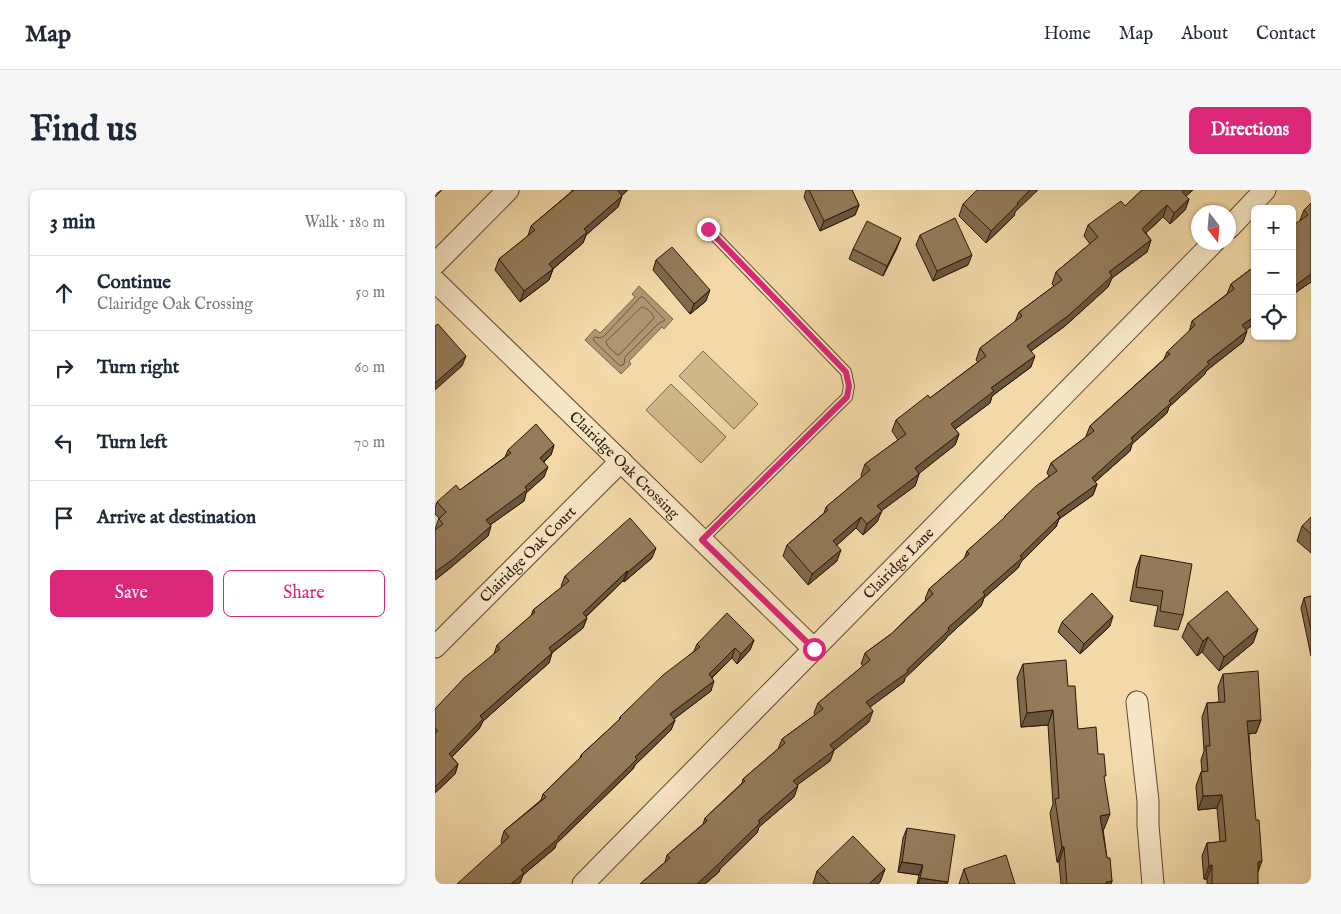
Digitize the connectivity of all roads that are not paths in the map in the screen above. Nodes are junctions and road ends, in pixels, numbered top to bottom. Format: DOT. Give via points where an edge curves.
graph roads {
  1 [pos="508,190"];
  2 [pos="1265,190"];
  3 [pos="1236,221"];
  4 [pos="708,229"];
  5 [pos="1206,250"];
  6 [pos="435,264"];
  7 [pos="435,281"];
  8 [pos="621,461"];
  9 [pos="702,540"];
  10 [pos="435,647"];
  11 [pos="814,649"];
  12 [pos="1137,702"];
  13 [pos="583,884"];
  14 [pos="1153,884"];
  1 -- 6 [label="street"];
  2 -- 3 [label="street"];
  4 -- 9 [label="lane" via="846,372 849,386 847,397"];
  5 -- 11 [label="street, Clairidge Lane"];
  7 -- 8 [label="street, Clairidge Oak Crossing"];
  8 -- 9 [label="street, Clairidge Oak Crossing"];
  8 -- 10 [label="street, Clairidge Oak Court"];
  9 -- 11 [label="street, Clairidge Oak Crossing"];
  11 -- 13 [label="street, Clairidge Lane"];
  12 -- 14 [label="street"];
}
